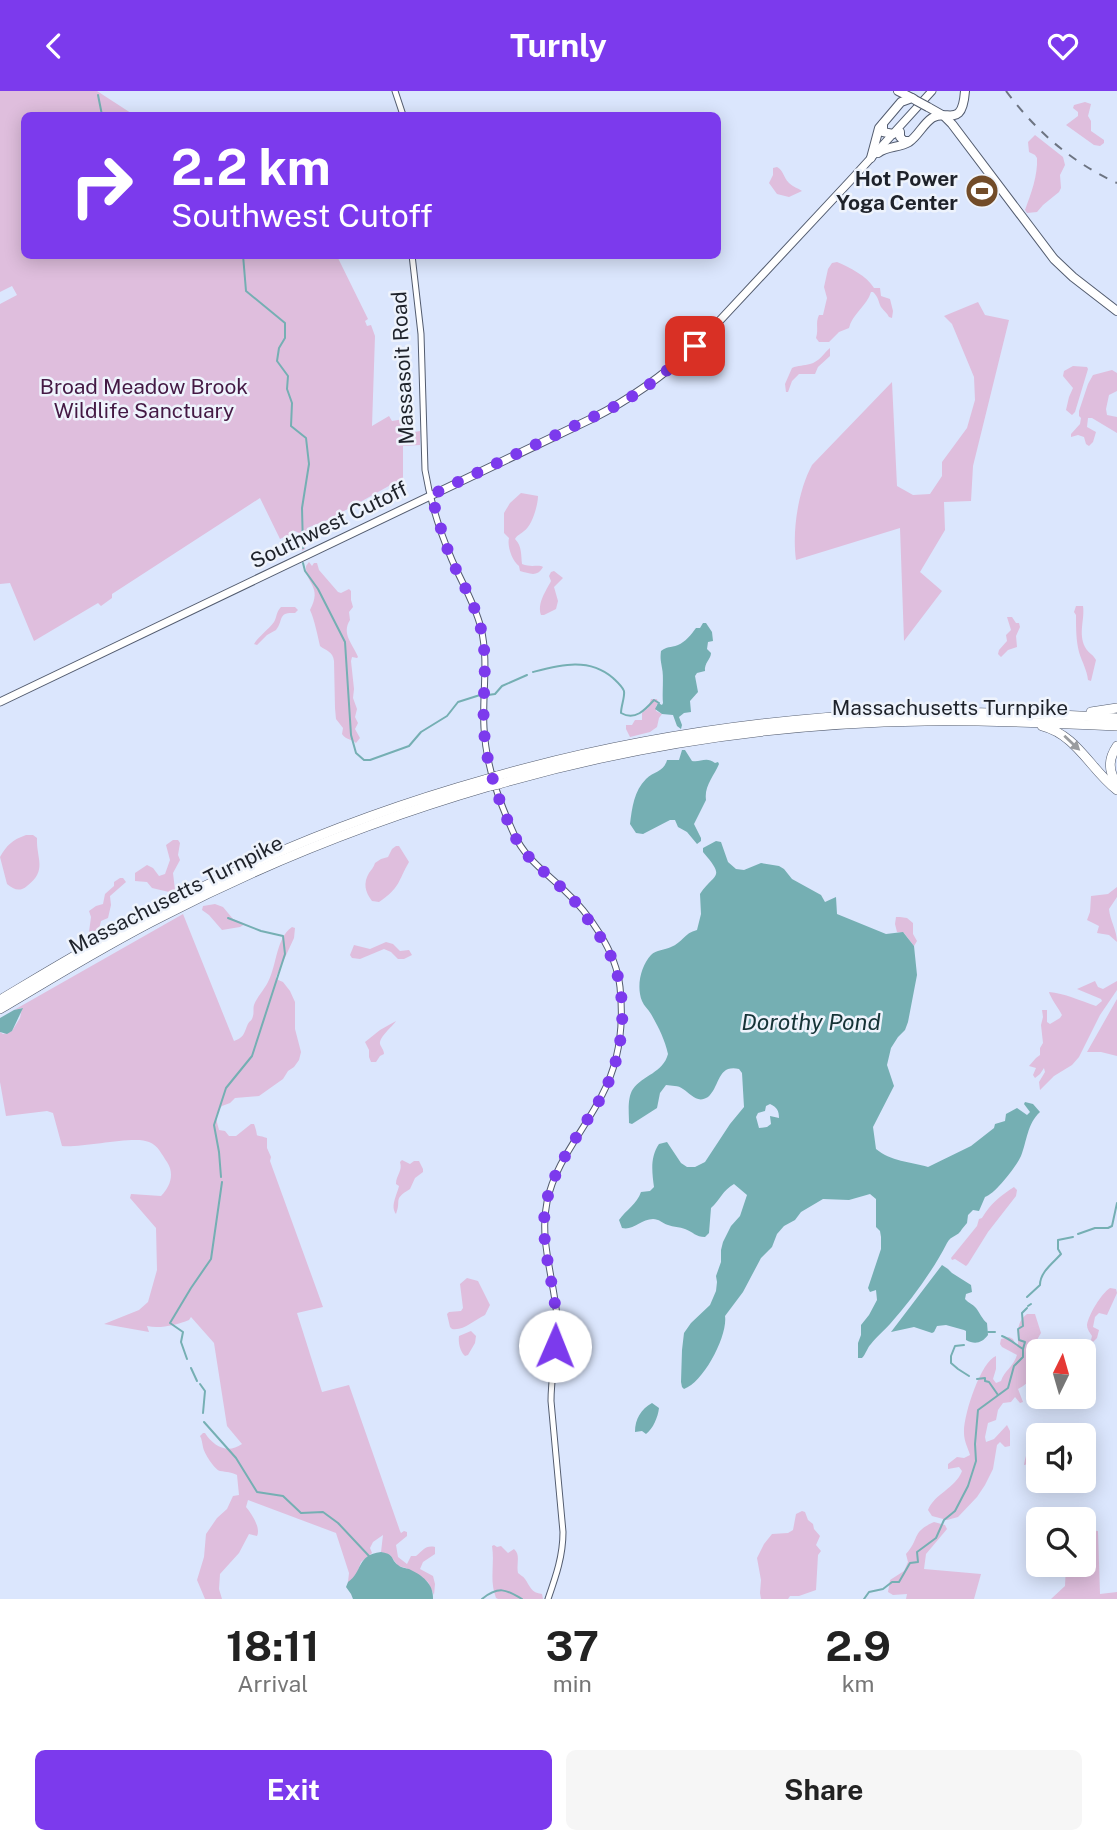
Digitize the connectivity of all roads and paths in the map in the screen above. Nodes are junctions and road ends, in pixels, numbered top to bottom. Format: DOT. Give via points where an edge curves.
graph roads {
  1 [pos="395,91"];
  2 [pos="932,91"];
  3 [pos="939,91"];
  4 [pos="965,91"];
  5 [pos="900,92"];
  6 [pos="913,99"];
  7 [pos="901,102"];
  8 [pos="931,108"];
  9 [pos="402,112"];
  10 [pos="944,116"];
  11 [pos="883,123"];
  12 [pos="956,128"];
  13 [pos="896,133"];
  14 [pos="877,154"];
  15 [pos="412,259"];
  16 [pos="1117,311"];
  17 [pos="431,495"];
  18 [pos="0,702"];
  19 [pos="1117,708"];
  20 [pos="1034,714"];
  21 [pos="883,718"];
  22 [pos="1117,718"];
  23 [pos="1012,721"];
  24 [pos="1117,726"];
  25 [pos="1117,746"];
  26 [pos="493,781"];
  27 [pos="1117,784"];
  28 [pos="1117,790"];
  29 [pos="0,1000"];
  30 [pos="0,1009"];
  31 [pos="548,1599"];
  1 -- 9 [label="main road"];
  2 -- 13 [label="main road, Southwest Cutoff"];
  3 -- 13 [label="main road, Southwest Cutoff"];
  4 -- 10 [label="highway" via="958,113"];
  4 -- 12 [label="highway"];
  5 -- 6 [label="highway"];
  5 -- 7 [label="highway"];
  6 -- 7 [label="highway"];
  6 -- 8 [label="highway, bridge"];
  7 -- 11 [label="highway"];
  8 -- 10 [label="highway"];
  8 -- 13 [label="highway" via="932,117 910,140 902,141"];
  10 -- 12 [label="highway"];
  10 -- 14 [label="highway" via="931,119 908,142"];
  11 -- 13 [label="highway" via="883,132"];
  11 -- 14 [label="highway"];
  12 -- 16 [label="highway" via="1063,268"];
  13 -- 14 [label="main road, Southwest Cutoff"];
  13 -- 14 [label="main road, Southwest Cutoff"];
  14 -- 17 [label="main road, Southwest Cutoff" via="699,343 657,379 605,412"];
  15 -- 17 [label="main road, Massasoit Road" via="421,334 424,461"];
  17 -- 18 [label="main road, Southwest Cutoff"];
  17 -- 31 [label="main road, Massasoit Road" via="482,631 485,740 500,800 528,858 568,894 600,935 620,983 622,1023 612,1069 603,1094 553,1182 545,1213 556,1315 551,1394 563,1532 562,1555"];
  19 -- 20 [label="highway"];
  20 -- 21 [label="highway, Massachusetts Turnpike" via="952,712"];
  20 -- 22 [label="highway, Massachusetts Turnpike"];
  21 -- 23 [label="highway, Massachusetts Turnpike"];
  21 -- 26 [label="highway, Massachusetts Turnpike" via="683,743"];
  23 -- 24 [label="highway, Massachusetts Turnpike"];
  23 -- 28 [label="highway, one-way" via="1059,732"];
  25 -- 27 [label="highway" via="1110,764"];
  26 -- 29 [label="highway, Massachusetts Turnpike" via="385,811 256,862 156,911"];
  26 -- 30 [label="highway, Massachusetts Turnpike" via="371,824 239,879 129,934"];
}
